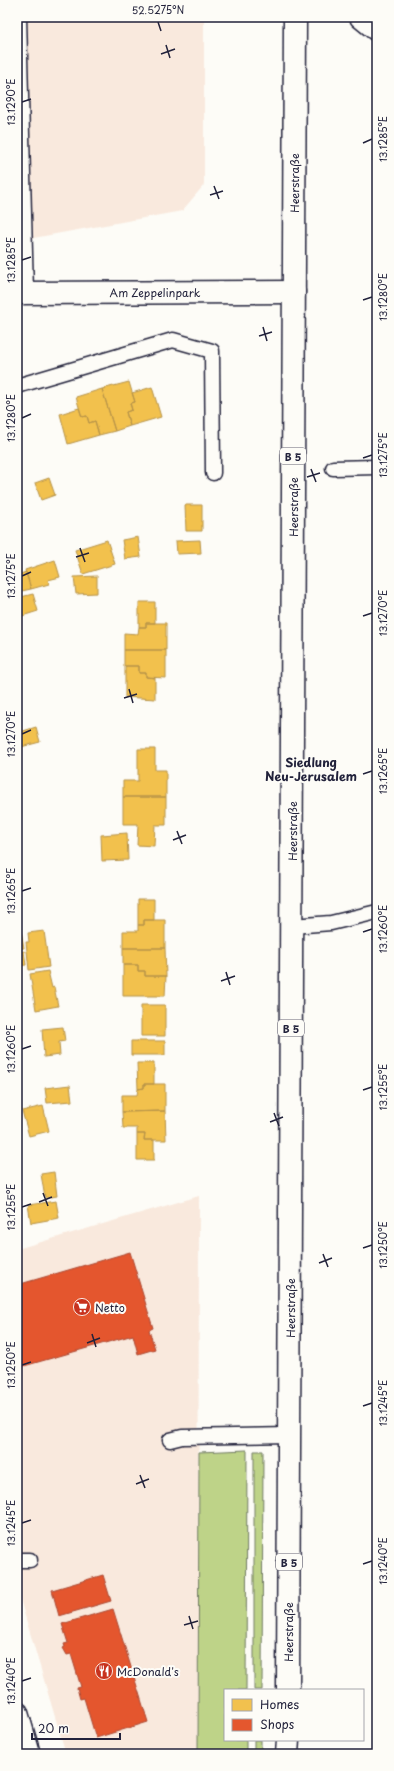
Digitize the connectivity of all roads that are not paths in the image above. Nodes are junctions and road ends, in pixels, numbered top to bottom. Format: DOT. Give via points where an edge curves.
graph roads {
  1 [pos="19,17"];
  2 [pos="295,17"];
  3 [pos="362,17"];
  4 [pos="377,30"];
  5 [pos="294,292"];
  6 [pos="22,293"];
  7 [pos="17,386"];
  8 [pos="377,467"];
  9 [pos="332,468"];
  10 [pos="213,473"];
  11 [pos="377,912"];
  12 [pos="292,926"];
  13 [pos="290,1435"];
  14 [pos="170,1440"];
  15 [pos="288,1689"];
  16 [pos="17,1713"];
  17 [pos="288,1741"];
  18 [pos="29,1754"];
  19 [pos="287,1754"];
  1 -- 6 [label="lane"];
  2 -- 5 [label="main road, Heerstraße / B 5"];
  3 -- 4 [label="main road"];
  5 -- 6 [label="main road, Am Zeppelinpark"];
  5 -- 12 [label="main road, Heerstraße / B 5"];
  7 -- 10 [label="lane" via="174,340 212,351"];
  8 -- 9 [label="lane"];
  11 -- 12 [label="lane" via="331,923"];
  12 -- 13 [label="main road, Heerstraße / B 5"];
  13 -- 14 [label="lane" via="182,1437"];
  13 -- 15 [label="main road, Heerstraße / B 5"];
  16 -- 18 [label="main road"];
  17 -- 19 [label="main road"];
}
